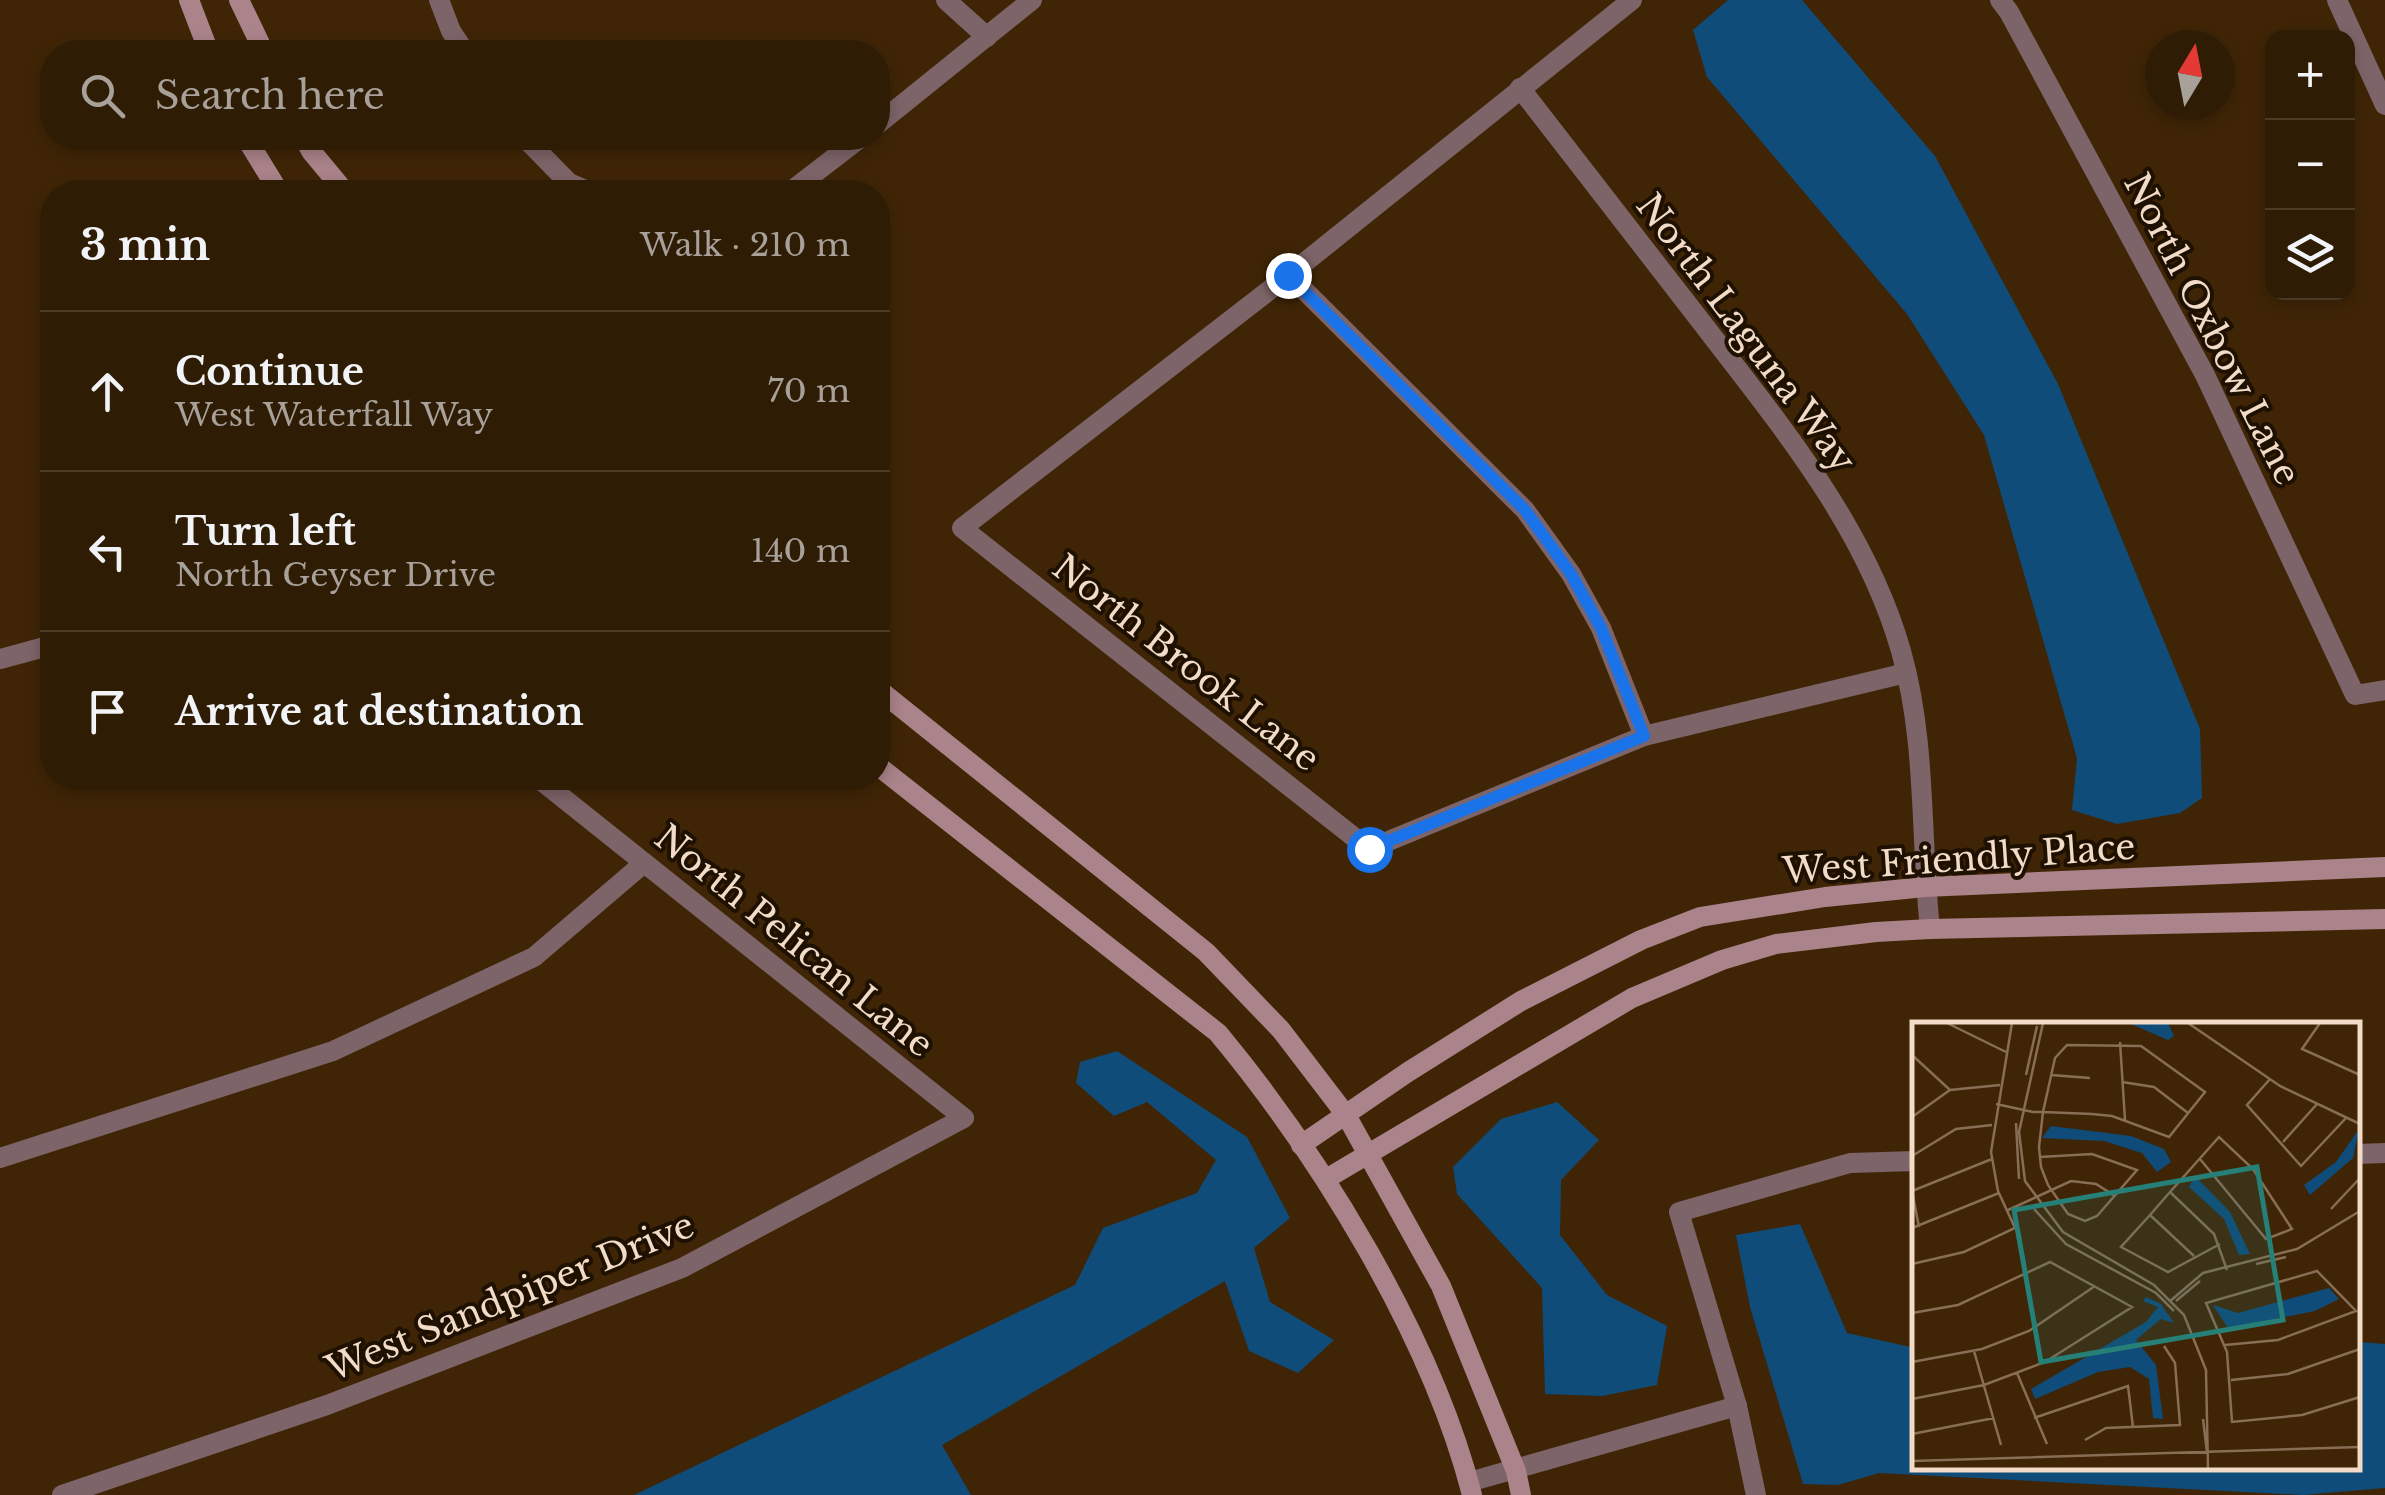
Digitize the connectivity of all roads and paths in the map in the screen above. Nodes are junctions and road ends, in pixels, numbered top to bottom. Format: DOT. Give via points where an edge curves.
graph roads {
  1 [pos="189,0"];
  2 [pos="238,0"];
  3 [pos="439,0"];
  4 [pos="946,0"];
  5 [pos="1032,0"];
  6 [pos="1632,0"];
  7 [pos="2000,0"];
  8 [pos="2337,0"];
  9 [pos="987,38"];
  10 [pos="204,40"];
  11 [pos="258,40"];
  12 [pos="457,40"];
  13 [pos="1520,88"];
  14 [pos="2385,105"];
  15 [pos="890,115"];
  16 [pos="253,150"];
  17 [pos="310,150"];
  18 [pos="537,150"];
  19 [pos="844,150"];
  20 [pos="271,180"];
  21 [pos="335,180"];
  22 [pos="567,180"];
  23 [pos="806,180"];
  24 [pos="1288,275"];
  25 [pos="40,648"];
  26 [pos="0,659"];
  27 [pos="1906,673"];
  28 [pos="2385,690"];
  29 [pos="890,699"];
  30 [pos="1644,736"];
  31 [pos="890,775"];
  32 [pos="553,790"];
  33 [pos="644,863"];
  34 [pos="2385,866"];
  35 [pos="1926,887"];
  36 [pos="2385,919"];
  37 [pos="1930,929"];
  38 [pos="1346,1115"];
  39 [pos="964,1118"];
  40 [pos="1301,1145"];
  41 [pos="1370,1153"];
  42 [pos="2385,1153"];
  43 [pos="2360,1154"];
  44 [pos="0,1158"];
  45 [pos="1912,1161"];
  46 [pos="1326,1179"];
  47 [pos="1737,1406"];
  48 [pos="1516,1471"];
  49 [pos="1470,1489"];
  50 [pos="62,1495"];
  51 [pos="1521,1495"];
  52 [pos="1756,1495"];
  1 -- 10 [label="street"];
  2 -- 11 [label="street"];
  3 -- 12 [label="street"];
  4 -- 9 [label="street"];
  5 -- 9 [label="street"];
  6 -- 13 [label="street"];
  7 -- 28 [label="street, North Oxbow Lane" via="2205,375 2355,695"];
  8 -- 14 [label="street"];
  9 -- 15 [label="street"];
  13 -- 24 [label="street"];
  13 -- 27 [label="street, North Laguna Way" via="1807,458 1868,565"];
  16 -- 20 [label="street"];
  17 -- 21 [label="street"];
  18 -- 22 [label="street"];
  19 -- 23 [label="street"];
  24 -- 30 [label="street" via="1525,510 1601,628"];
  24 -- 30 [label="street, North Brook Lane" via="962,528 1369,849"];
  25 -- 26 [label="street"];
  27 -- 30 [label="street"];
  27 -- 35 [label="street, North Laguna Way" via="1922,756"];
  29 -- 38 [label="street" via="1206,952 1281,1030"];
  31 -- 40 [label="street" via="1218,1033"];
  32 -- 33 [label="street, North Pelican Lane"];
  33 -- 39 [label="street, North Pelican Lane"];
  33 -- 44 [label="street" via="534,957 333,1051"];
  34 -- 35 [label="street, West Friendly Place"];
  35 -- 37 [label="street, North Laguna Way"];
  35 -- 38 [label="street, West Friendly Place" via="1700,917 1641,940 1520,1001"];
  36 -- 37 [label="street, West Friendly Place"];
  37 -- 41 [label="street, West Friendly Place" via="1776,944 1722,960 1632,998"];
  38 -- 40 [label="street, West Friendly Place"];
  38 -- 41 [label="street"];
  39 -- 50 [label="street, West Sandpiper Drive" via="682,1268 327,1405"];
  40 -- 46 [label="street"];
  41 -- 46 [label="street, West Friendly Place"];
  41 -- 48 [label="street" via="1441,1286"];
  42 -- 43 [label="street"];
  45 -- 47 [label="street" via="1850,1163 1678,1212"];
  46 -- 49 [label="street" via="1444,1408"];
  47 -- 48 [label="street"];
  47 -- 52 [label="street"];
  48 -- 49 [label="street"];
  48 -- 51 [label="street"];
}
